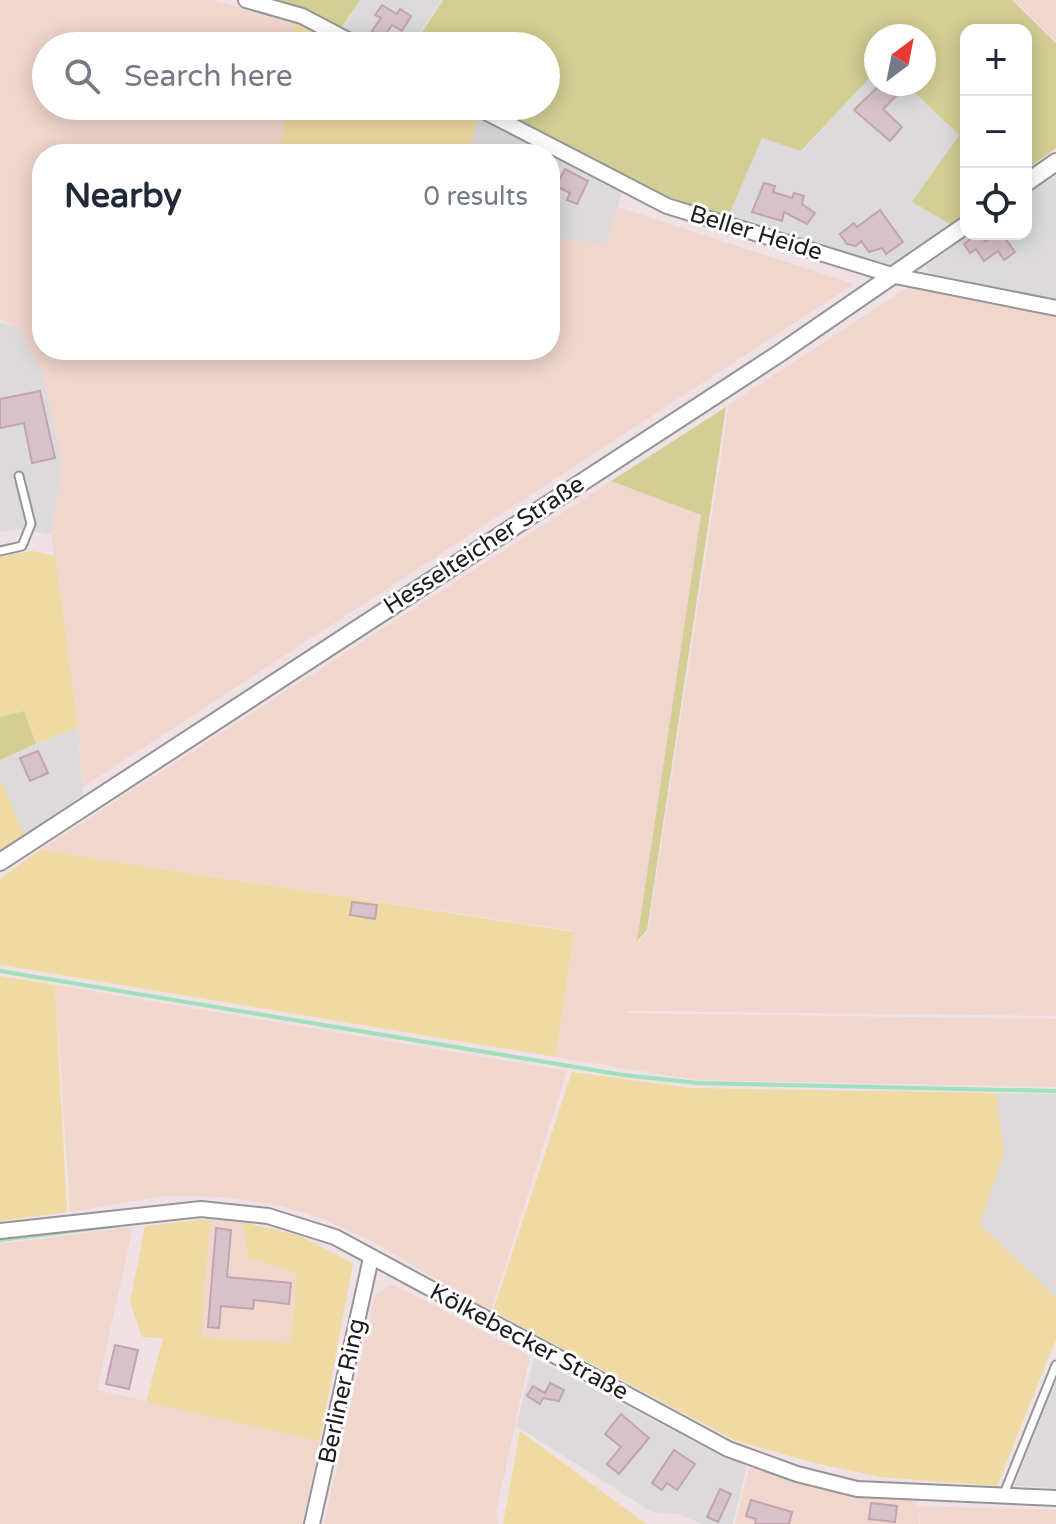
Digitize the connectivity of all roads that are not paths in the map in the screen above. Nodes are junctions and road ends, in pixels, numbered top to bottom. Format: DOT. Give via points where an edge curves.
graph roads {
  1 [pos="246,0"];
  2 [pos="332,32"];
  3 [pos="501,120"];
  4 [pos="547,144"];
  5 [pos="560,151"];
  6 [pos="1056,162"];
  7 [pos="1032,179"];
  8 [pos="960,229"];
  9 [pos="895,276"];
  10 [pos="1056,308"];
  11 [pos="19,476"];
  12 [pos="0,551"];
  13 [pos="0,862"];
  14 [pos="0,1231"];
  15 [pos="371,1258"];
  16 [pos="1056,1365"];
  17 [pos="1003,1496"];
  18 [pos="1056,1498"];
  19 [pos="312,1524"];
  1 -- 2 [label="street" via="302,16"];
  3 -- 4 [label="street, Beller Heide"];
  5 -- 9 [label="street, Beller Heide" via="667,206"];
  6 -- 7 [label="street"];
  8 -- 9 [label="street, Hesselteicher Straße"];
  9 -- 10 [label="street, Beller Heide"];
  9 -- 13 [label="street, Hesselteicher Straße"];
  11 -- 12 [label="lane" via="31,524 22,546"];
  14 -- 15 [label="street, Kölkebecker Straße" via="201,1209 268,1216 335,1237"];
  15 -- 17 [label="street, Kölkebecker Straße" via="728,1449 857,1489"];
  15 -- 19 [label="street, Berliner Ring"];
  16 -- 17 [label="lane"];
  17 -- 18 [label="street, Kölkebecker Straße"];
}
